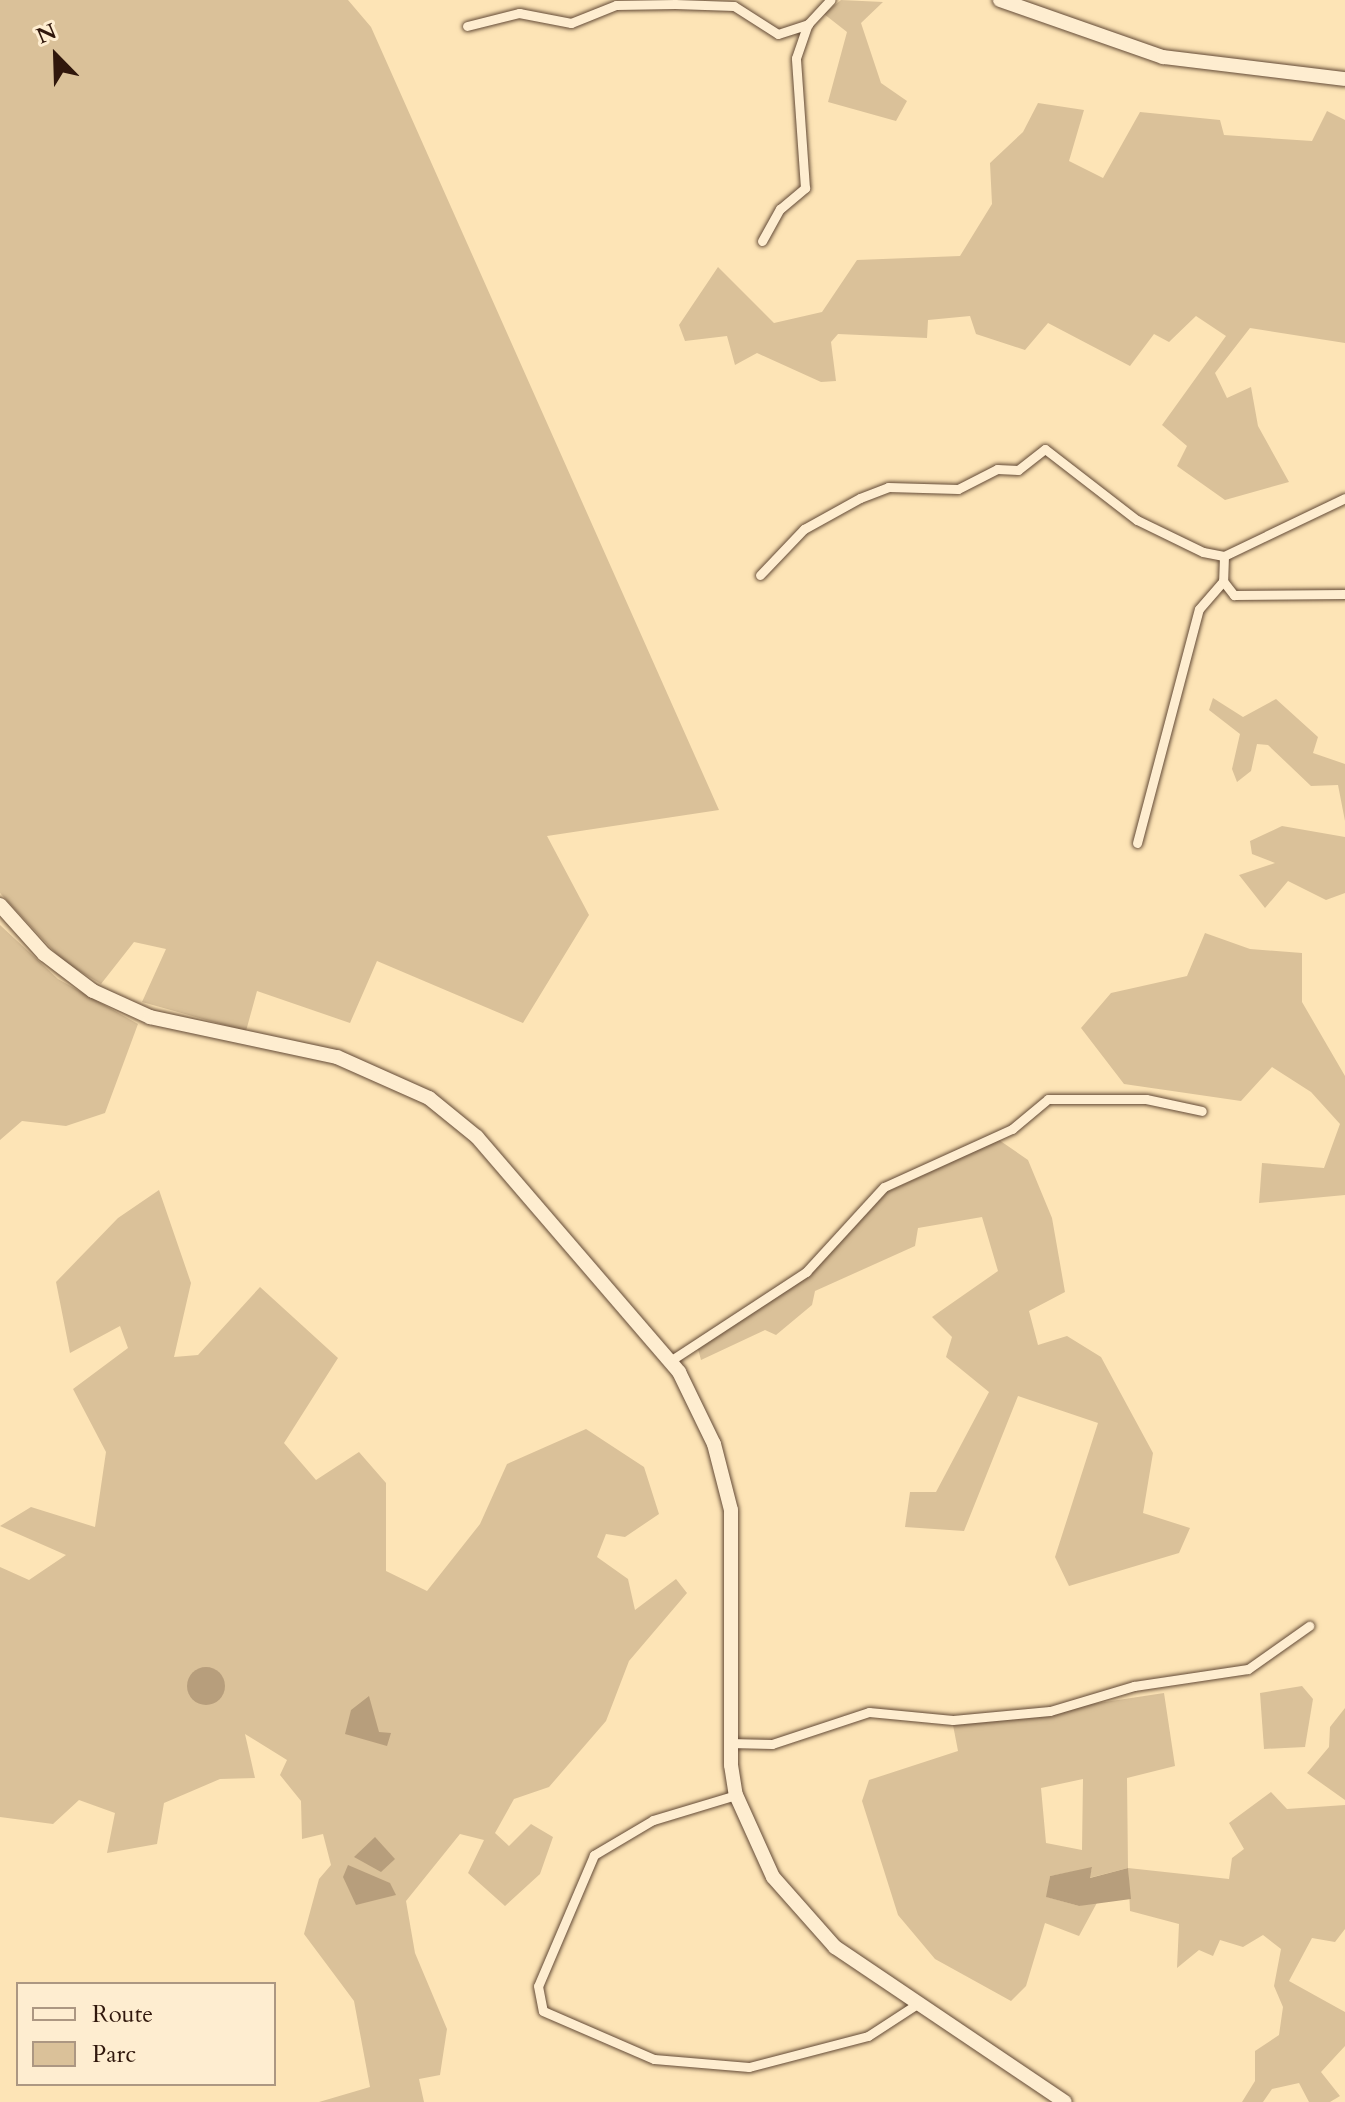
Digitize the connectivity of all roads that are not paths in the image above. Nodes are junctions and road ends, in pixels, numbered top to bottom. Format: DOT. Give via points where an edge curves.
graph roads {
  1 [pos="830,0"];
  2 [pos="1000,0"];
  3 [pos="808,24"];
  4 [pos="467,26"];
  5 [pos="1345,79"];
  6 [pos="762,241"];
  7 [pos="1345,498"];
  8 [pos="1224,556"];
  9 [pos="760,575"];
  10 [pos="1223,581"];
  11 [pos="1345,594"];
  12 [pos="1137,843"];
  13 [pos="0,905"];
  14 [pos="1202,1111"];
  15 [pos="670,1361"];
  16 [pos="1309,1626"];
  17 [pos="729,1743"];
  18 [pos="736,1795"];
  19 [pos="914,2006"];
  20 [pos="1065,2102"];
  1 -- 3 [label="street"];
  2 -- 5 [label="street" via="1163,57"];
  3 -- 4 [label="street" via="778,34 734,6 675,4 616,5 571,23 519,13"];
  3 -- 6 [label="street" via="796,58 805,188 780,209"];
  7 -- 8 [label="street"];
  8 -- 9 [label="street" via="1176,544 1045,449 1018,470 997,469 958,489 888,487 860,498 804,529"];
  8 -- 10 [label="street"];
  10 -- 11 [label="street" via="1234,595 1249,597"];
  10 -- 12 [label="street" via="1199,609"];
  13 -- 15 [label="street" via="44,954 120,1004 337,1057 429,1098 477,1137"];
  14 -- 15 [label="street" via="1146,1099 1048,1099 1012,1129 884,1187 806,1272"];
  15 -- 17 [label="street" via="694,1395 731,1510"];
  16 -- 17 [label="street" via="1248,1669 1134,1686 1050,1711 953,1720 869,1712 772,1744"];
  17 -- 18 [label="street"];
  18 -- 19 [label="street" via="789,1900 835,1947"];
  18 -- 19 [label="street" via="653,1820 594,1855 538,1986 543,2011 654,2059 749,2067 868,2036"];
  19 -- 20 [label="street"];
}
